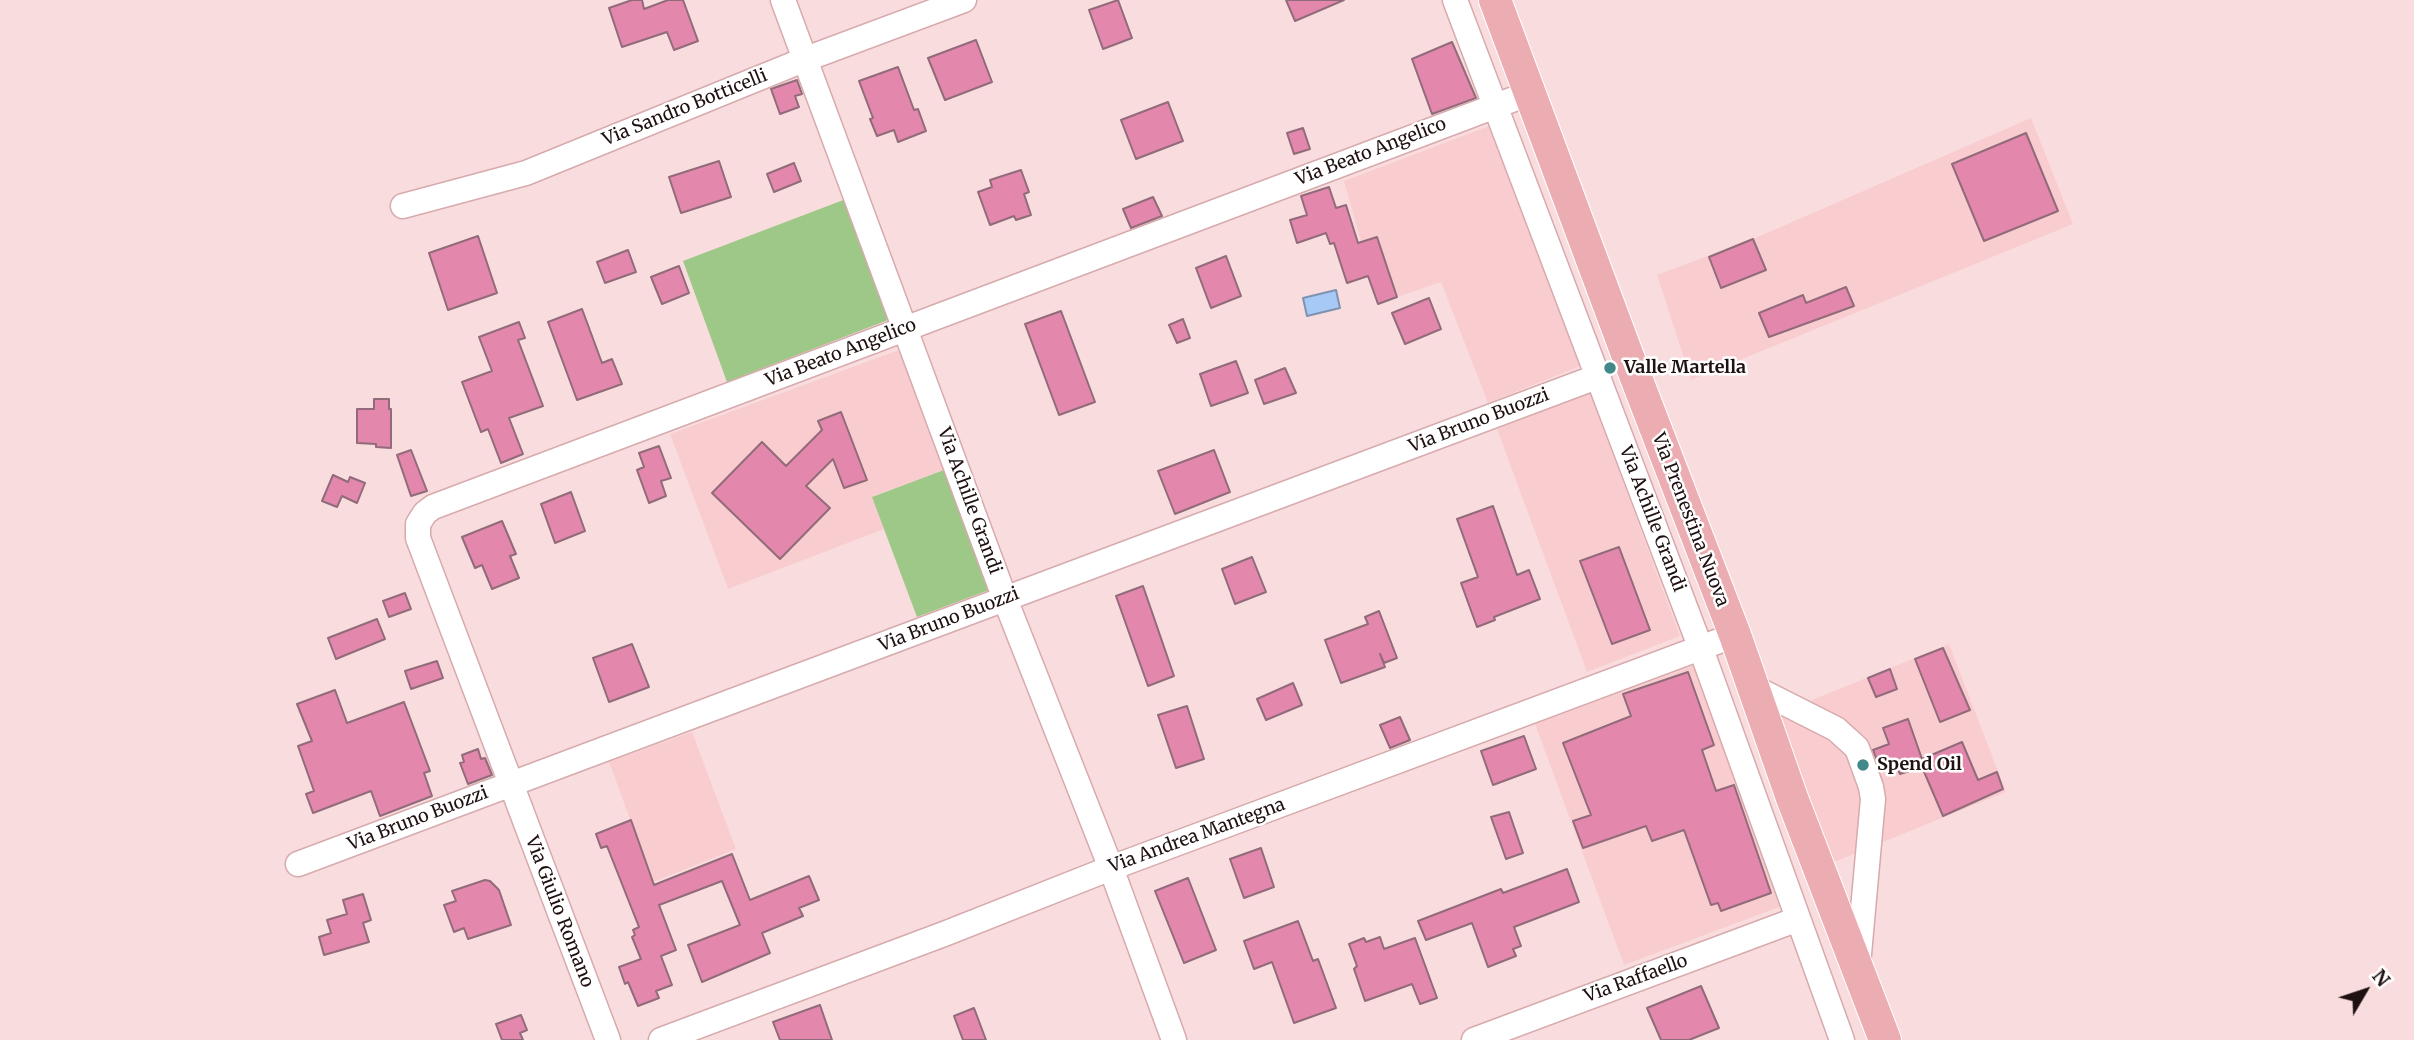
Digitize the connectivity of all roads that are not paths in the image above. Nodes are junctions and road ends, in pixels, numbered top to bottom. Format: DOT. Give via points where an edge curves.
graph roads {
  1 [pos="783,0"];
  2 [pos="964,0"];
  3 [pos="1455,0"];
  4 [pos="1495,0"];
  5 [pos="806,60"];
  6 [pos="1530,93"];
  7 [pos="1496,105"];
  8 [pos="403,206"];
  9 [pos="905,328"];
  10 [pos="1599,376"];
  11 [pos="1005,599"];
  12 [pos="1734,635"];
  13 [pos="1702,649"];
  14 [pos="1753,687"];
  15 [pos="510,785"];
  16 [pos="1793,798"];
  17 [pos="1759,809"];
  18 [pos="298,864"];
  19 [pos="1111,868"];
  20 [pos="1798,919"];
  21 [pos="1858,969"];
  22 [pos="608,1040"];
  23 [pos="661,1040"];
  24 [pos="1174,1040"];
  25 [pos="1474,1040"];
  26 [pos="1842,1040"];
  27 [pos="1885,1040"];
  1 -- 5 [label="street, Via Achille Grandi"];
  2 -- 5 [label="street, Via Sandro Botticelli"];
  3 -- 7 [label="street, Via Achille Grandi"];
  4 -- 6 [label="main road, Via Prenestina Nuova"];
  5 -- 8 [label="street, Via Sandro Botticelli" via="526,173"];
  5 -- 9 [label="street, Via Achille Grandi"];
  6 -- 7 [label="street, Via Beato Angelico"];
  6 -- 12 [label="main road, Via Prenestina Nuova"];
  7 -- 9 [label="street, Via Beato Angelico"];
  7 -- 10 [label="street, Via Achille Grandi"];
  9 -- 11 [label="street, Via Achille Grandi"];
  9 -- 15 [label="street, Via Beato Angelico" via="425,513 418,524 418,538"];
  10 -- 11 [label="street, Via Bruno Buozzi"];
  10 -- 13 [label="street, Via Achille Grandi"];
  11 -- 15 [label="street, Via Bruno Buozzi"];
  11 -- 19 [label="street, Via Achille Grandi"];
  12 -- 13 [label="street, Via Andrea Mantegna"];
  12 -- 14 [label="main road, Via Prenestina Nuova"];
  13 -- 17 [label="street, Via Achille Grandi"];
  13 -- 19 [label="street, Via Andrea Mantegna"];
  14 -- 16 [label="main road, Via Prenestina Nuova"];
  14 -- 21 [label="street" via="1836,729 1857,748 1873,799"];
  15 -- 18 [label="street, Via Bruno Buozzi"];
  15 -- 22 [label="street, Via Giulio Romano"];
  16 -- 17 [label="street"];
  16 -- 21 [label="main road, Via Prenestina Nuova"];
  17 -- 20 [label="street, Via Achille Grandi"];
  19 -- 23 [label="street, Via Andrea Mantegna"];
  19 -- 24 [label="street, Via Achille Grandi"];
  20 -- 25 [label="street, Via Raffaello"];
  20 -- 26 [label="street, Via Achille Grandi"];
  21 -- 27 [label="main road, Via Prenestina Nuova"];
}
